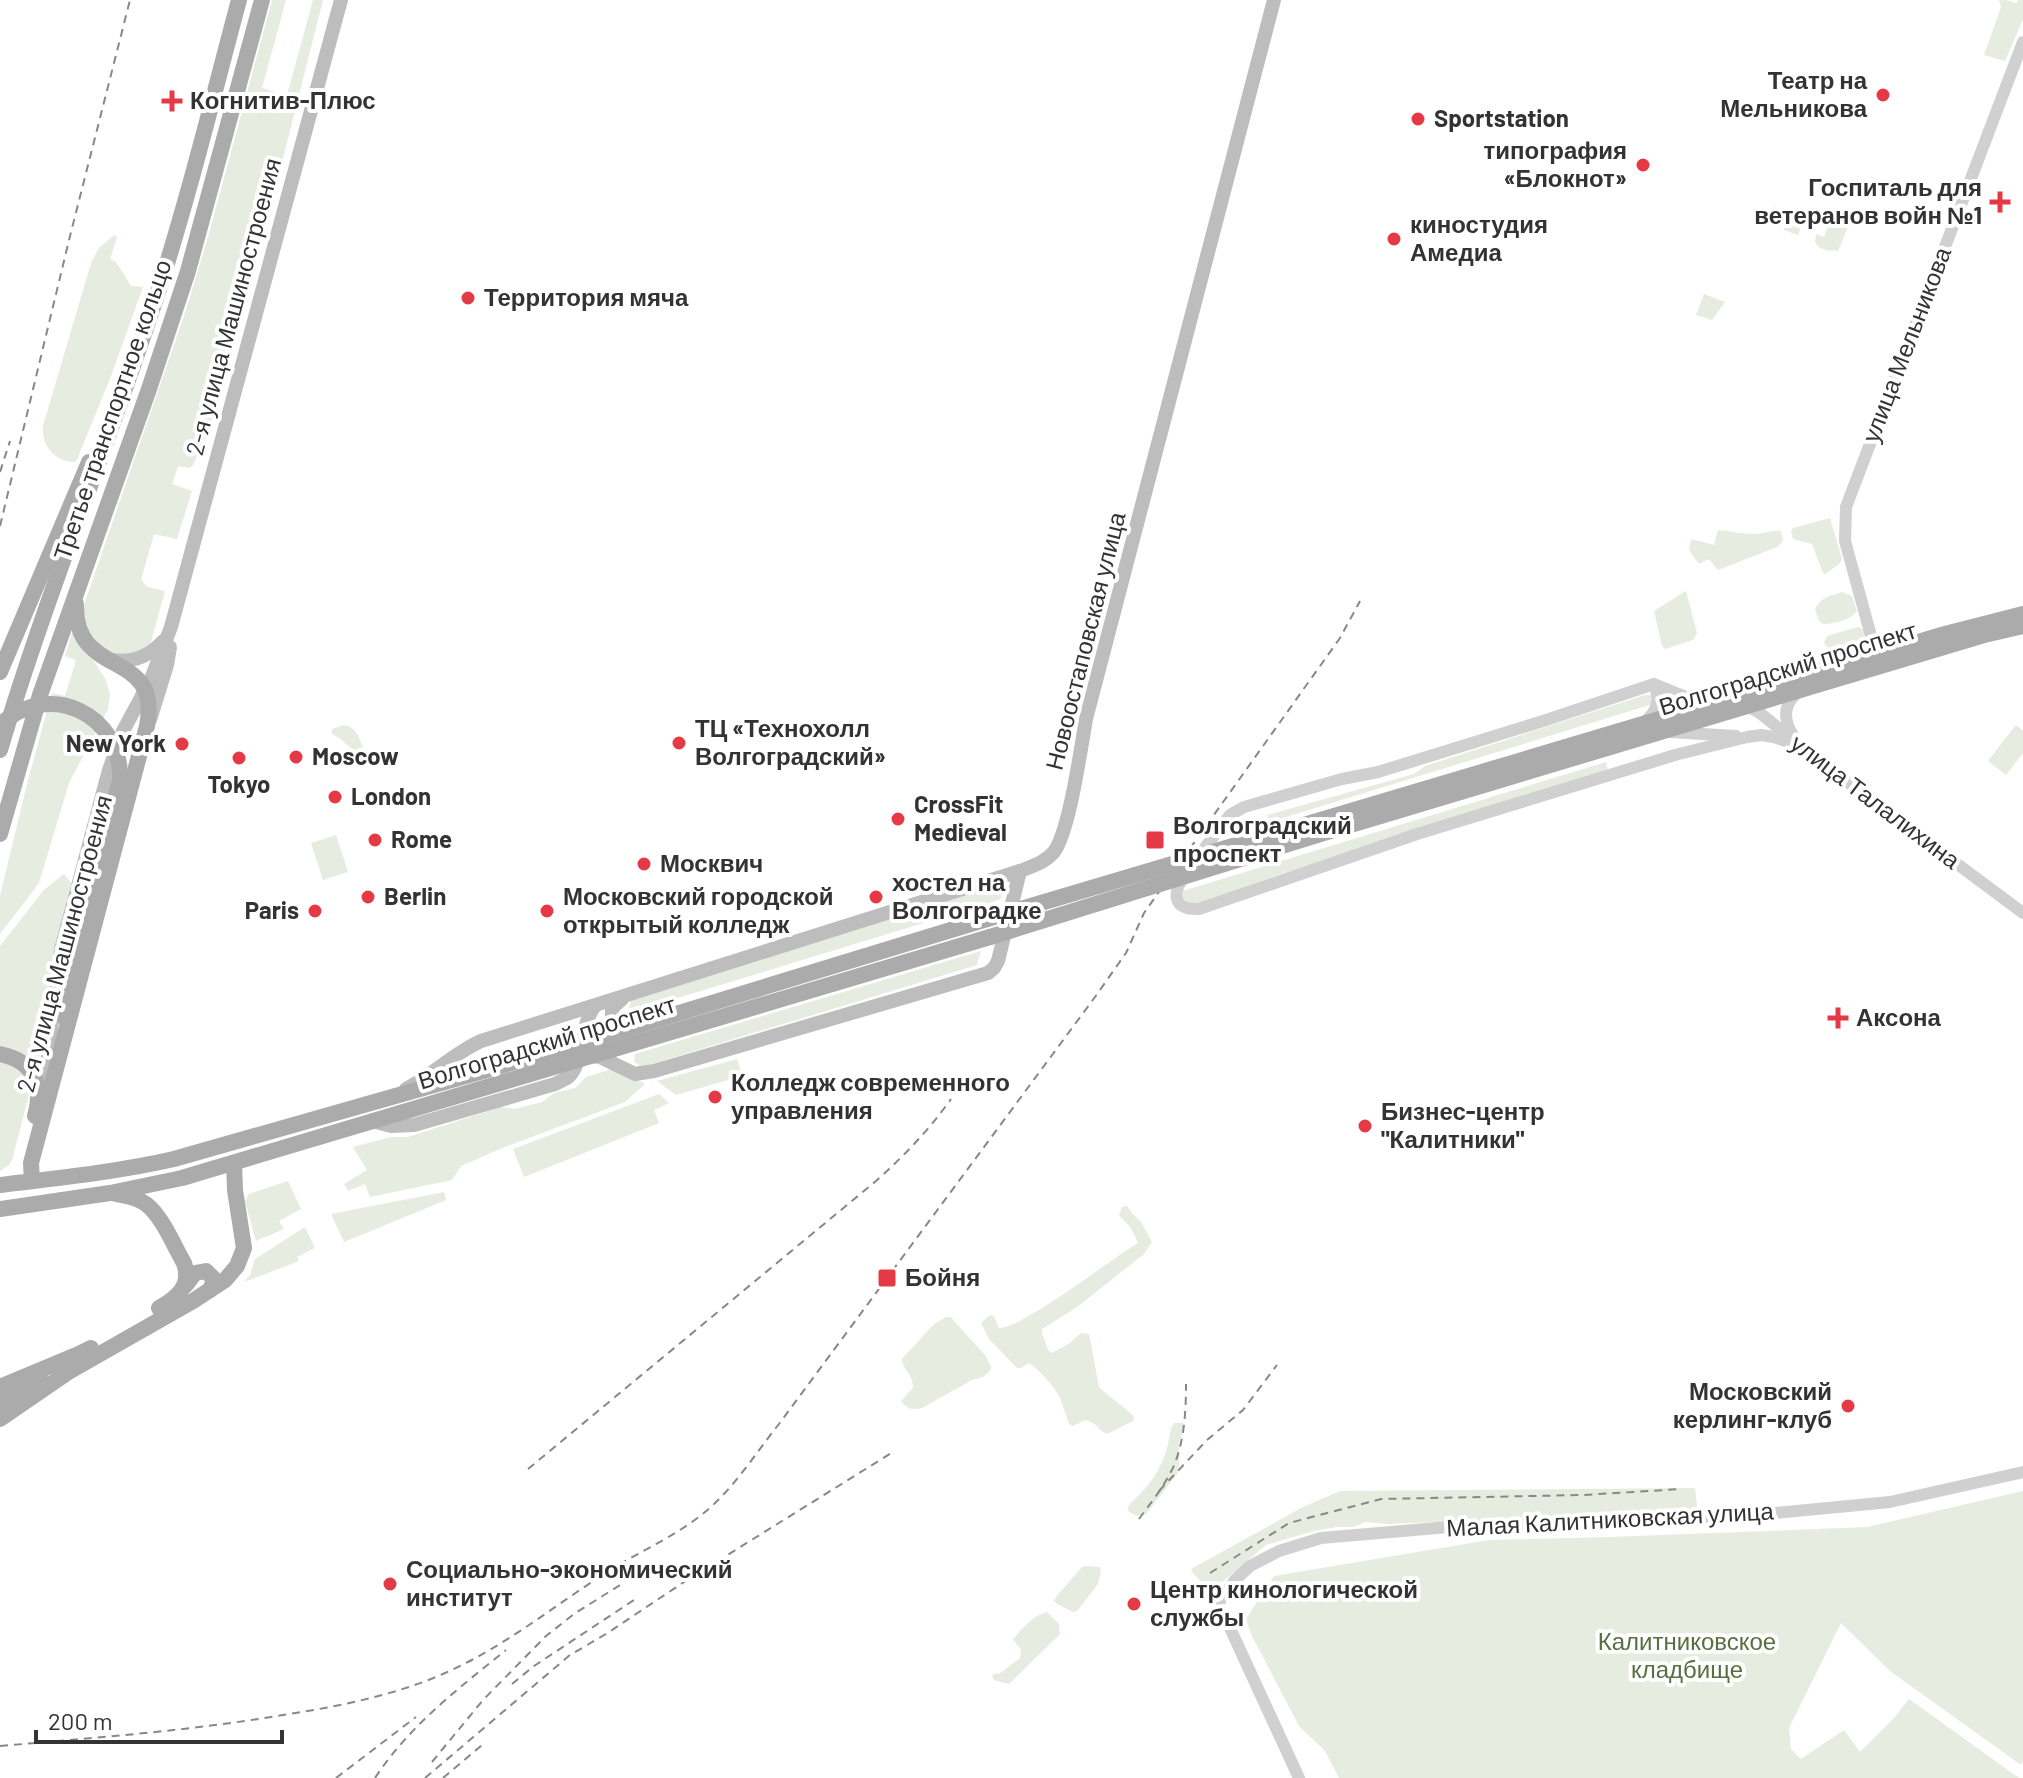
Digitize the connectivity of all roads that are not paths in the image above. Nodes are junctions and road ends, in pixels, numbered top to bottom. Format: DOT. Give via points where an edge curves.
graph roads {
  1 [pos="239,0"];
  2 [pos="262,0"];
  3 [pos="341,0"];
  4 [pos="1274,0"];
  5 [pos="2023,42"];
  6 [pos="128,381"];
  7 [pos="82,573"];
  8 [pos="2023,614"];
  9 [pos="2023,626"];
  10 [pos="171,627"];
  11 [pos="1876,654"];
  12 [pos="108,660"];
  13 [pos="0,672"];
  14 [pos="1654,684"];
  15 [pos="145,689"];
  16 [pos="1802,690"];
  17 [pos="1719,700"];
  18 [pos="1747,706"];
  19 [pos="144,716"];
  20 [pos="1641,724"];
  21 [pos="0,725"];
  22 [pos="1667,732"];
  23 [pos="1747,737"];
  24 [pos="1800,745"];
  25 [pos="0,750"];
  26 [pos="1675,755"];
  27 [pos="1316,828"];
  28 [pos="0,834"];
  29 [pos="1020,871"];
  30 [pos="2023,913"];
  31 [pos="626,997"];
  32 [pos="595,1006"];
  33 [pos="639,1025"];
  34 [pos="632,1042"];
  35 [pos="58,1044"];
  36 [pos="583,1053"];
  37 [pos="0,1054"];
  38 [pos="635,1074"];
  39 [pos="388,1098"];
  40 [pos="38,1103"];
  41 [pos="234,1163"];
  42 [pos="16,1183"];
  43 [pos="110,1193"];
  44 [pos="0,1209"];
  45 [pos="186,1285"];
  46 [pos="210,1290"];
  47 [pos="70,1371"];
  48 [pos="0,1387"];
  49 [pos="0,1403"];
  50 [pos="0,1419"];
  51 [pos="2023,1472"];
  52 [pos="1299,1778"];
  1 -- 6 [label="main road, Третье транспортное кольцо" via="167,264"];
  2 -- 7 [label="main road, Третье транспортное кольцо" via="188,271"];
  3 -- 10 [label="main road, 2-я улица Машиностроения"];
  4 -- 29 [label="main road, Новоостаповская улица" via="1090,706 1063,830 1051,855"];
  5 -- 11 [label="street, улица Мельникова" via="1846,507 1845,541"];
  6 -- 13 [label="main road"];
  6 -- 25 [label="main road, Третье транспортное кольцо"];
  7 -- 12 [label="main road" via="78,627 89,647"];
  7 -- 28 [label="main road, Третье транспортное кольцо"];
  8 -- 11 [label="main road, Волгоградский проспект"];
  9 -- 16 [label="main road, Волгоградский проспект"];
  10 -- 12 [label="main road" via="145,656"];
  10 -- 15 [label="main road, 2-я улица Машиностроения"];
  10 -- 19 [label="main road, 2-я улица Машиностроения" via="154,711"];
  11 -- 17 [label="main road, Волгоградский проспект"];
  12 -- 15 [label="main road" via="128,670"];
  14 -- 17 [label="street, улица Талалихина" via="1686,697"];
  14 -- 20 [label="street" via="1657,706"];
  14 -- 26 [label="street" via="1378,772 1244,807 1218,828 1175,895 1185,908 1199,909"];
  15 -- 19 [label="main road"];
  16 -- 18 [label="main road, Волгоградский проспект"];
  16 -- 24 [label="street" via="1785,713"];
  17 -- 18 [label="street, улица Талалихина"];
  17 -- 20 [label="main road, Волгоградский проспект"];
  18 -- 22 [label="main road, Волгоградский проспект"];
  18 -- 24 [label="street, улица Талалихина"];
  19 -- 35 [label="main road, 2-я улица Машиностроения"];
  19 -- 35 [label="main road, 2-я улица Машиностроения" via="113,755 61,949"];
  20 -- 27 [label="main road, Волгоградский проспект"];
  21 -- 35 [label="main road, bridge" via="15,712 44,704 83,712 107,734 120,770 64,988"];
  22 -- 23 [label="street"];
  22 -- 26 [label="street" via="1687,741"];
  22 -- 27 [label="main road, Волгоградский проспект"];
  23 -- 24 [label="street" via="1761,735"];
  23 -- 26 [label="street"];
  24 -- 30 [label="street, улица Талалихина"];
  27 -- 33 [label="main road, Волгоградский проспект, bridge" via="987,919"];
  27 -- 34 [label="main road, Волгоградский проспект, bridge" via="990,937"];
  29 -- 31 [label="main road, Новоостаповская улица"];
  29 -- 38 [label="main road" via="998,961 988,973"];
  31 -- 32 [label="main road, Новоостаповская улица"];
  31 -- 33 [label="main road" via="612,1008 612,1016"];
  32 -- 36 [label="main road" via="585,1023"];
  32 -- 39 [label="main road, Волгоградский проспект" via="481,1041"];
  33 -- 36 [label="main road, Волгоградский проспект"];
  34 -- 36 [label="main road, Волгоградский проспект"];
  34 -- 38 [label="main road" via="623,1058"];
  35 -- 40 [label="main road, 2-я улица Машиностроения"];
  35 -- 42 [label="main road, 2-я улица Машиностроения" via="31,1163"];
  36 -- 38 [label="main road"];
  36 -- 39 [label="main road, Волгоградский проспект"];
  36 -- 41 [label="main road, Волгоградский проспект"];
  37 -- 40 [label="main road" via="31,1071"];
  39 -- 42 [label="main road, Волгоградский проспект" via="142,1166"];
  40 -- 42 [label="main road, 2-я улица Машиностроения"];
  41 -- 43 [label="main road, Волгоградский проспект"];
  41 -- 46 [label="main road" via="244,1248 231,1274"];
  43 -- 44 [label="main road, Волгоградский проспект"];
  43 -- 45 [label="main road" via="148,1205 184,1263"];
  45 -- 46 [label="main road" via="195,1273 206,1271 213,1278"];
  45 -- 48 [label="main road" via="171,1301 79,1354"];
  46 -- 47 [label="main road"];
  47 -- 49 [label="main road"];
  47 -- 50 [label="main road"];
  51 -- 52 [label="street, Малая Калитниковская улица" via="1890,1502 1754,1515 1449,1527 1321,1538 1279,1551 1250,1566 1217,1605"];
}
